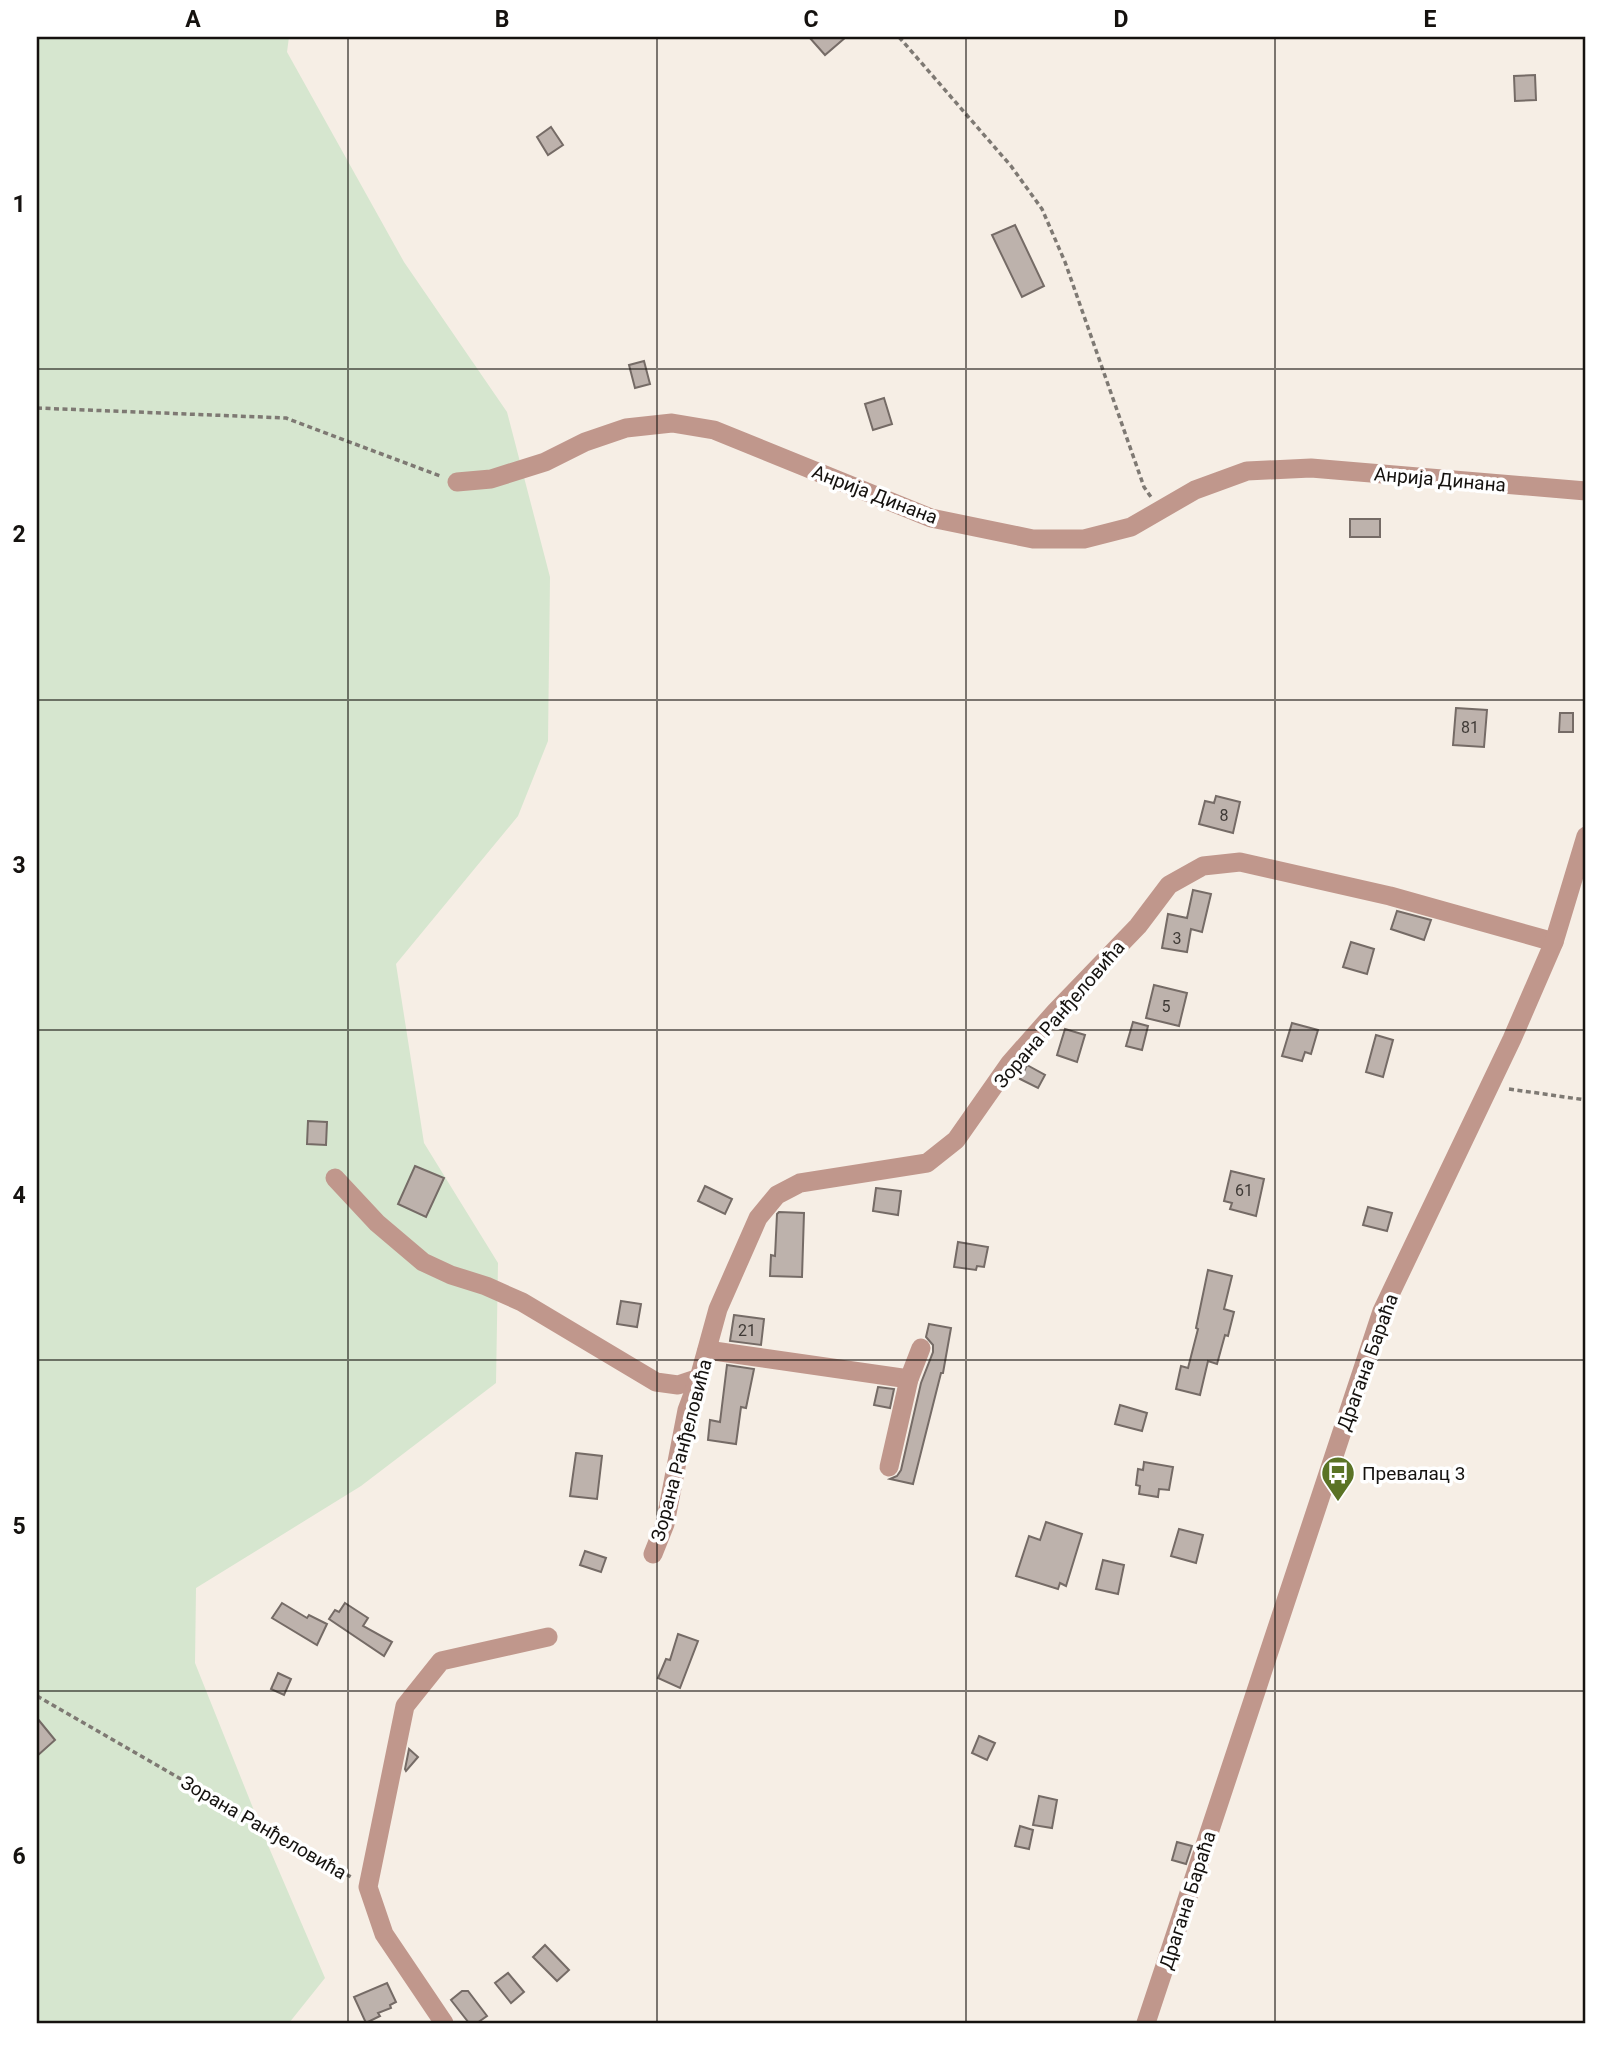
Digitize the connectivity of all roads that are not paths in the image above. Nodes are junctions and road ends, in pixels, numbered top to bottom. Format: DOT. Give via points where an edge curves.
graph roads {
  1 [pos="457,482"];
  2 [pos="1586,491"];
  3 [pos="1586,836"];
  4 [pos="1554,942"];
  5 [pos="335,1178"];
  6 [pos="921,1348"];
  7 [pos="707,1350"];
  8 [pos="699,1378"];
  9 [pos="909,1379"];
  10 [pos="889,1467"];
  11 [pos="653,1554"];
  12 [pos="548,1637"];
  13 [pos="444,2023"];
  14 [pos="1146,2023"];
  1 -- 2 [label="street, Анрија Динана" via="491,479 545,462 626,428 672,423 714,430 931,518 1033,540 1084,540 1131,527 1195,490 1247,471 1311,468"];
  3 -- 4 [label="street, Драгана Бараћа"];
  4 -- 7 [label="street, Зорана Ранђеловића" via="1390,896 1240,862 1203,866 1169,885 1138,926 1010,1063 956,1140 927,1163 800,1183 777,1195 758,1218 718,1309"];
  4 -- 14 [label="street, Драгана Бараћа" via="1382,1311"];
  5 -- 8 [label="street" via="377,1223 423,1262 522,1302 656,1382 678,1385"];
  6 -- 9 [label="street"];
  7 -- 8 [label="street, Зорана Ранђеловића"];
  7 -- 9 [label="street"];
  8 -- 11 [label="street, Зорана Ранђеловића" via="687,1410 665,1524"];
  9 -- 10 [label="street"];
  12 -- 13 [label="street, Зорана Ранђеловића" via="441,1661 405,1706 368,1887 384,1934"];
}
